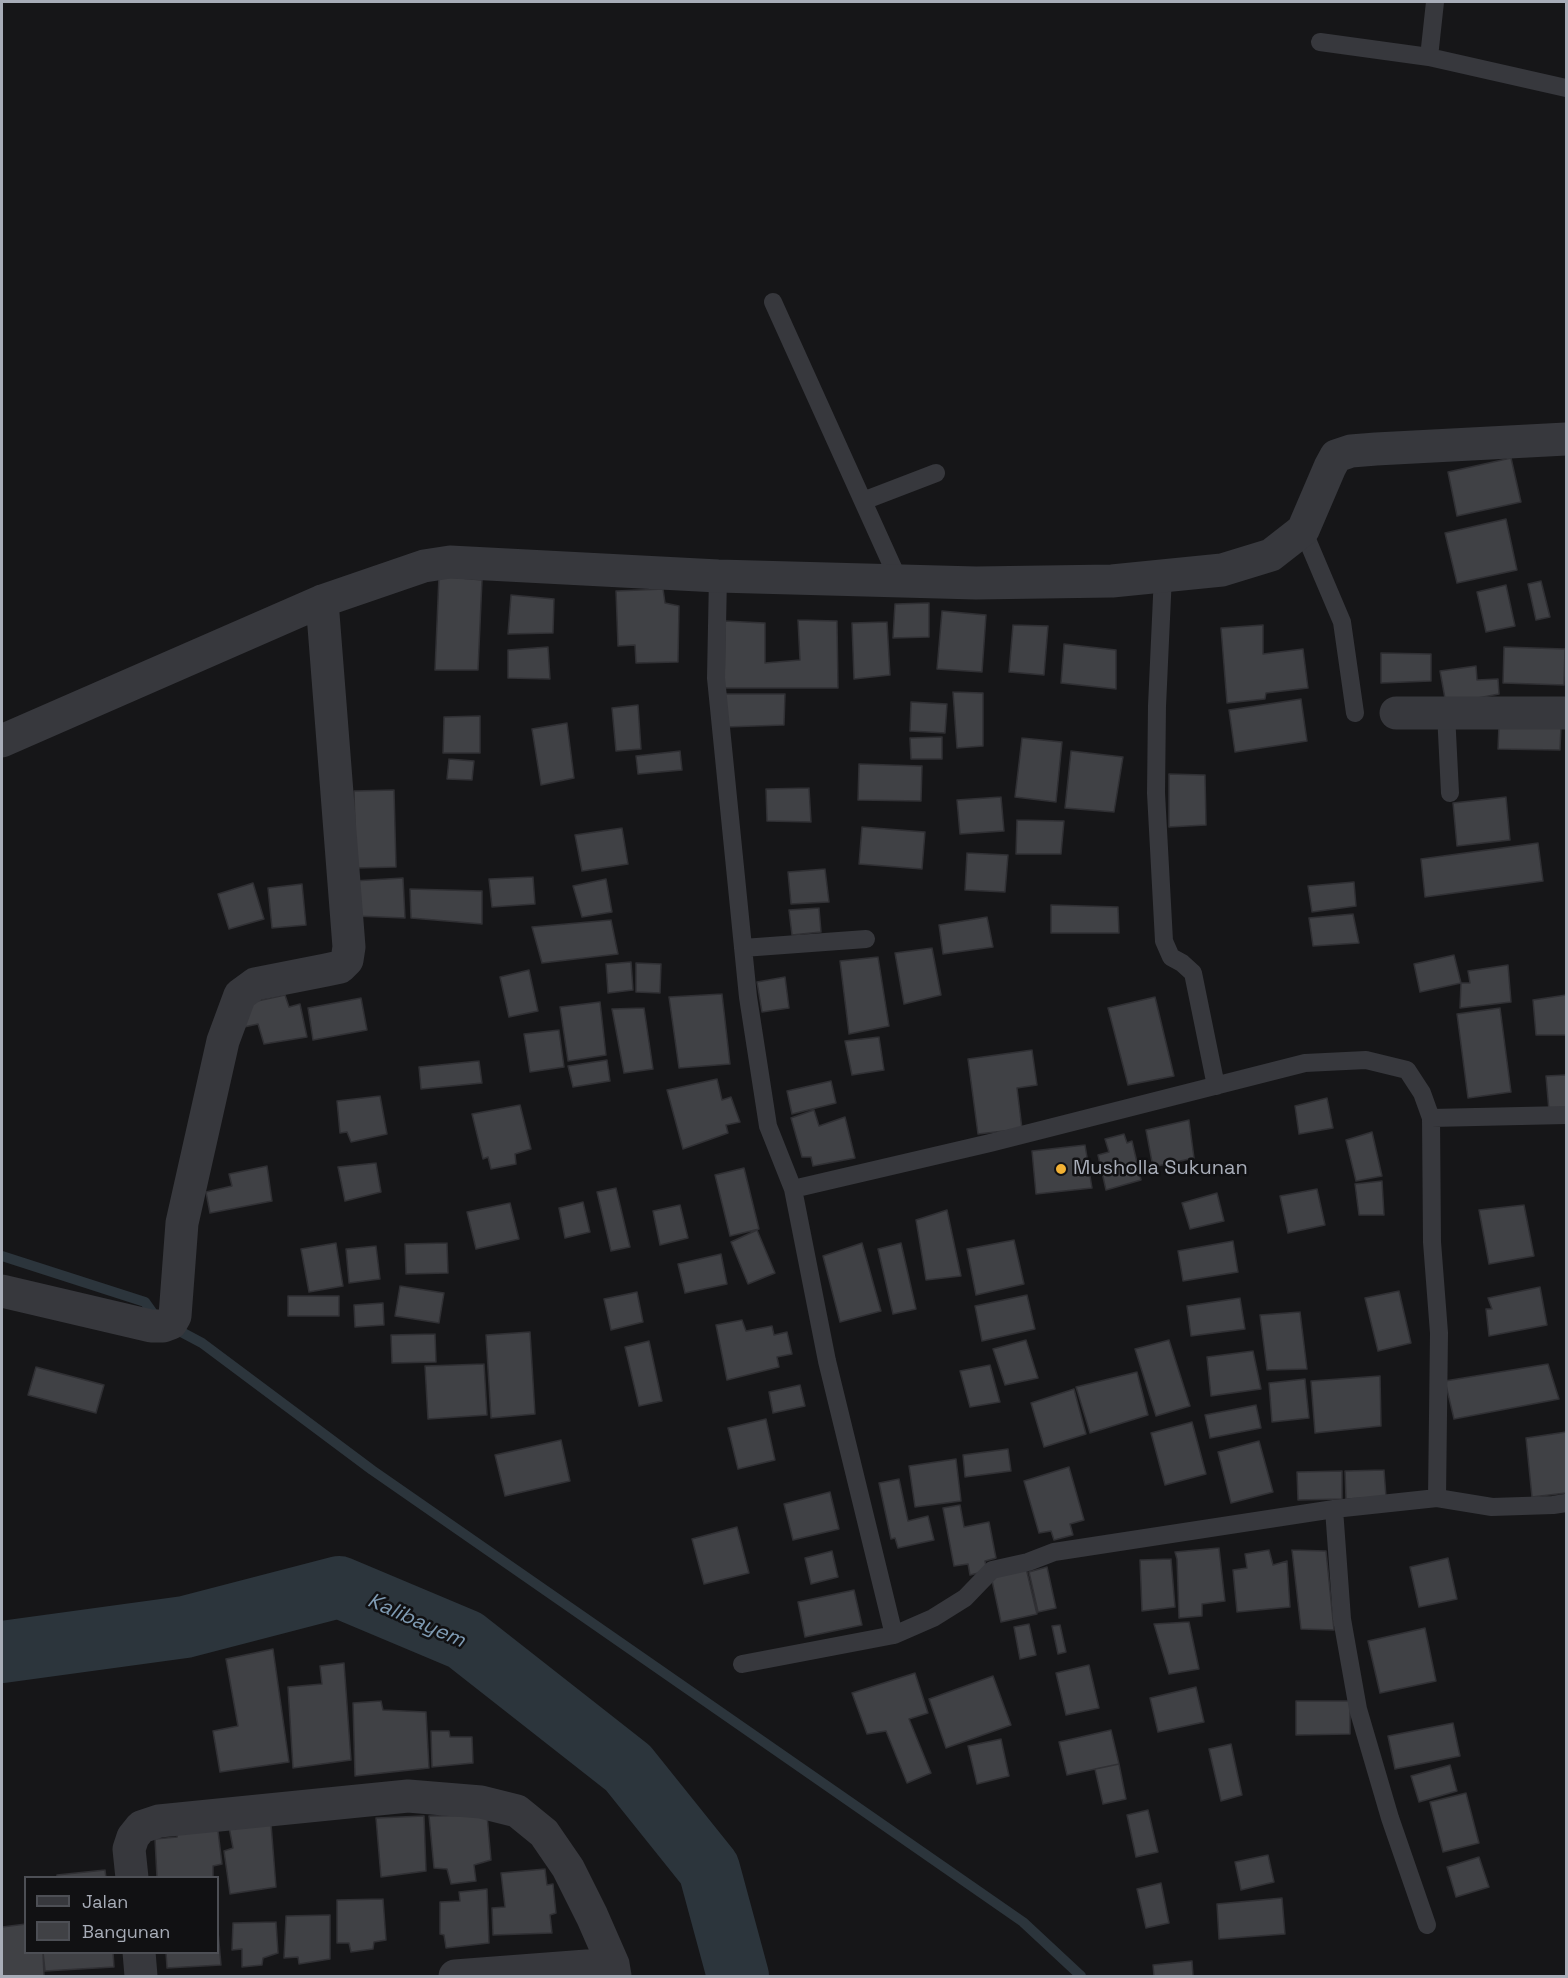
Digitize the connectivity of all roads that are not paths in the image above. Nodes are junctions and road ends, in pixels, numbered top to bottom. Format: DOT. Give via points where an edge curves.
graph roads {
  1 [pos="1435,2"];
  2 [pos="1320,42"];
  3 [pos="1429,57"];
  4 [pos="1566,88"];
  5 [pos="773,302"];
  6 [pos="1566,439"];
  7 [pos="936,473"];
  8 [pos="863,501"];
  9 [pos="1304,530"];
  10 [pos="1163,575"];
  11 [pos="718,576"];
  12 [pos="899,581"];
  13 [pos="322,601"];
  14 [pos="1355,713"];
  15 [pos="1396,713"];
  16 [pos="1446,713"];
  17 [pos="1566,713"];
  18 [pos="2,741"];
  19 [pos="1450,793"];
  20 [pos="866,939"];
  21 [pos="743,948"];
  22 [pos="1216,1086"];
  23 [pos="1566,1115"];
  24 [pos="1431,1118"];
  25 [pos="793,1189"];
  26 [pos="2,1291"];
  27 [pos="1437,1498"];
  28 [pos="1566,1503"];
  29 [pos="1334,1509"];
  30 [pos="894,1635"];
  31 [pos="742,1664"];
  32 [pos="132,1876"];
  33 [pos="1427,1925"];
  34 [pos="139,1954"];
  35 [pos="614,1970"];
  36 [pos="141,1977"];
  37 [pos="455,1977"];
  1 -- 3 [label="lane"];
  2 -- 3 [label="lane"];
  3 -- 4 [label="lane"];
  5 -- 8 [label="lane"];
  6 -- 9 [label="street" via="1376,449 1336,456"];
  7 -- 8 [label="lane"];
  8 -- 12 [label="lane"];
  9 -- 10 [label="street" via="1271,555 1222,570"];
  9 -- 14 [label="lane" via="1342,622"];
  10 -- 12 [label="street" via="1112,581"];
  10 -- 22 [label="lane" via="1156,793 1164,940 1171,957 1192,973"];
  11 -- 12 [label="street"];
  11 -- 13 [label="street" via="450,562 424,566"];
  11 -- 21 [label="lane" via="716,678"];
  13 -- 18 [label="street"];
  13 -- 26 [label="street" via="347,960 340,967 255,984 240,995 223,1041 182,1223 175,1316 167,1324 151,1326"];
  15 -- 16 [label="street"];
  16 -- 17 [label="street"];
  16 -- 19 [label="lane"];
  20 -- 21 [label="lane"];
  21 -- 25 [label="lane" via="768,1126"];
  22 -- 24 [label="lane" via="1305,1063 1366,1060 1407,1070 1422,1093"];
  22 -- 25 [label="lane"];
  23 -- 24 [label="lane"];
  24 -- 27 [label="lane" via="1432,1242 1439,1333"];
  25 -- 30 [label="lane" via="827,1360"];
  27 -- 28 [label="lane" via="1492,1507"];
  27 -- 29 [label="lane"];
  29 -- 30 [label="lane" via="1054,1552 992,1570 965,1598"];
  29 -- 33 [label="lane" via="1342,1619 1358,1709"];
  30 -- 31 [label="lane"];
  32 -- 35 [label="street" via="129,1849 133,1837 141,1827 159,1821 408,1796 481,1802 517,1811 544,1833 568,1868"];
  34 -- 36 [label="street"];
  35 -- 37 [label="street"];
}
